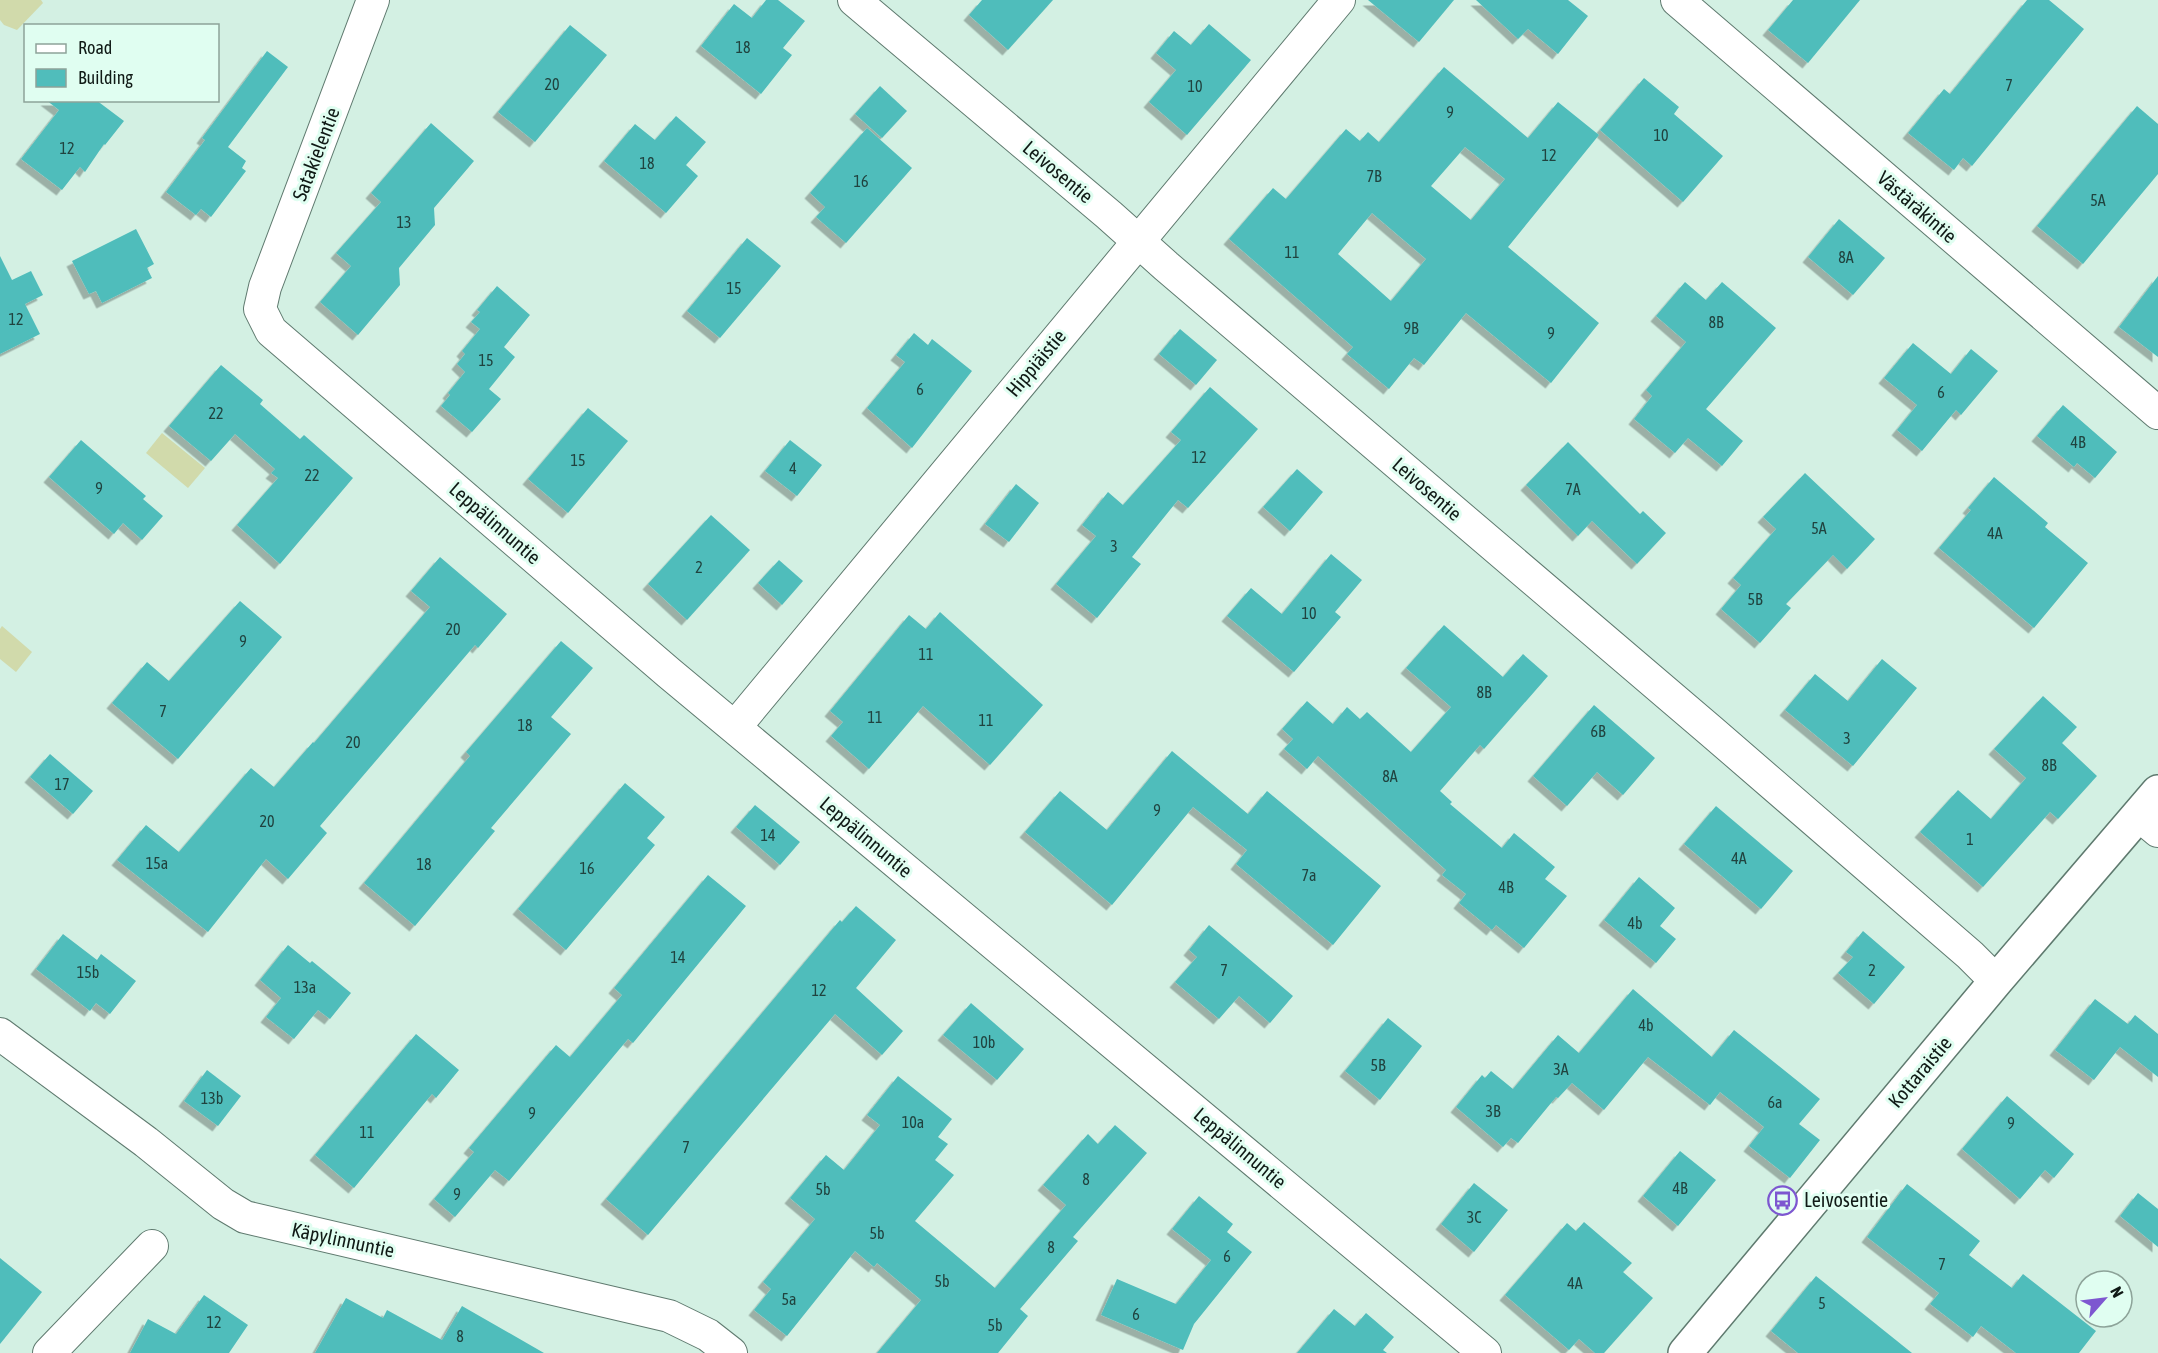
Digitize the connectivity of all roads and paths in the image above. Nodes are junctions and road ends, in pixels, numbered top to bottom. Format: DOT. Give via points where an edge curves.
graph roads {
  1 [pos="373,0"];
  2 [pos="1339,0"];
  3 [pos="1677,0"];
  4 [pos="868,4"];
  5 [pos="1138,240"];
  6 [pos="260,309"];
  7 [pos="2158,413"];
  8 [pos="735,728"];
  9 [pos="2152,813"];
  10 [pos="1996,981"];
  11 [pos="0,1034"];
  12 [pos="152,1246"];
  13 [pos="49,1353"];
  14 [pos="731,1353"];
  15 [pos="1485,1353"];
  16 [pos="1685,1353"];
  1 -- 6 [label="street, Satakielentie" via="264,287"];
  2 -- 5 [label="street, Hippiäistie"];
  3 -- 7 [label="street, Västäräkintie"];
  4 -- 5 [label="street, Leivosentie"];
  5 -- 8 [label="street, Hippiäistie"];
  5 -- 10 [label="street, Leivosentie"];
  6 -- 8 [label="street, Leppälinnuntie" via="271,331"];
  8 -- 15 [label="street, Leppälinnuntie"];
  9 -- 10 [label="street, Kottaraistie"];
  10 -- 16 [label="street, Kottaraistie"];
  11 -- 14 [label="street, Käpylinnuntie" via="245,1217 669,1316 708,1335"];
  12 -- 13 [label="street"];
}
